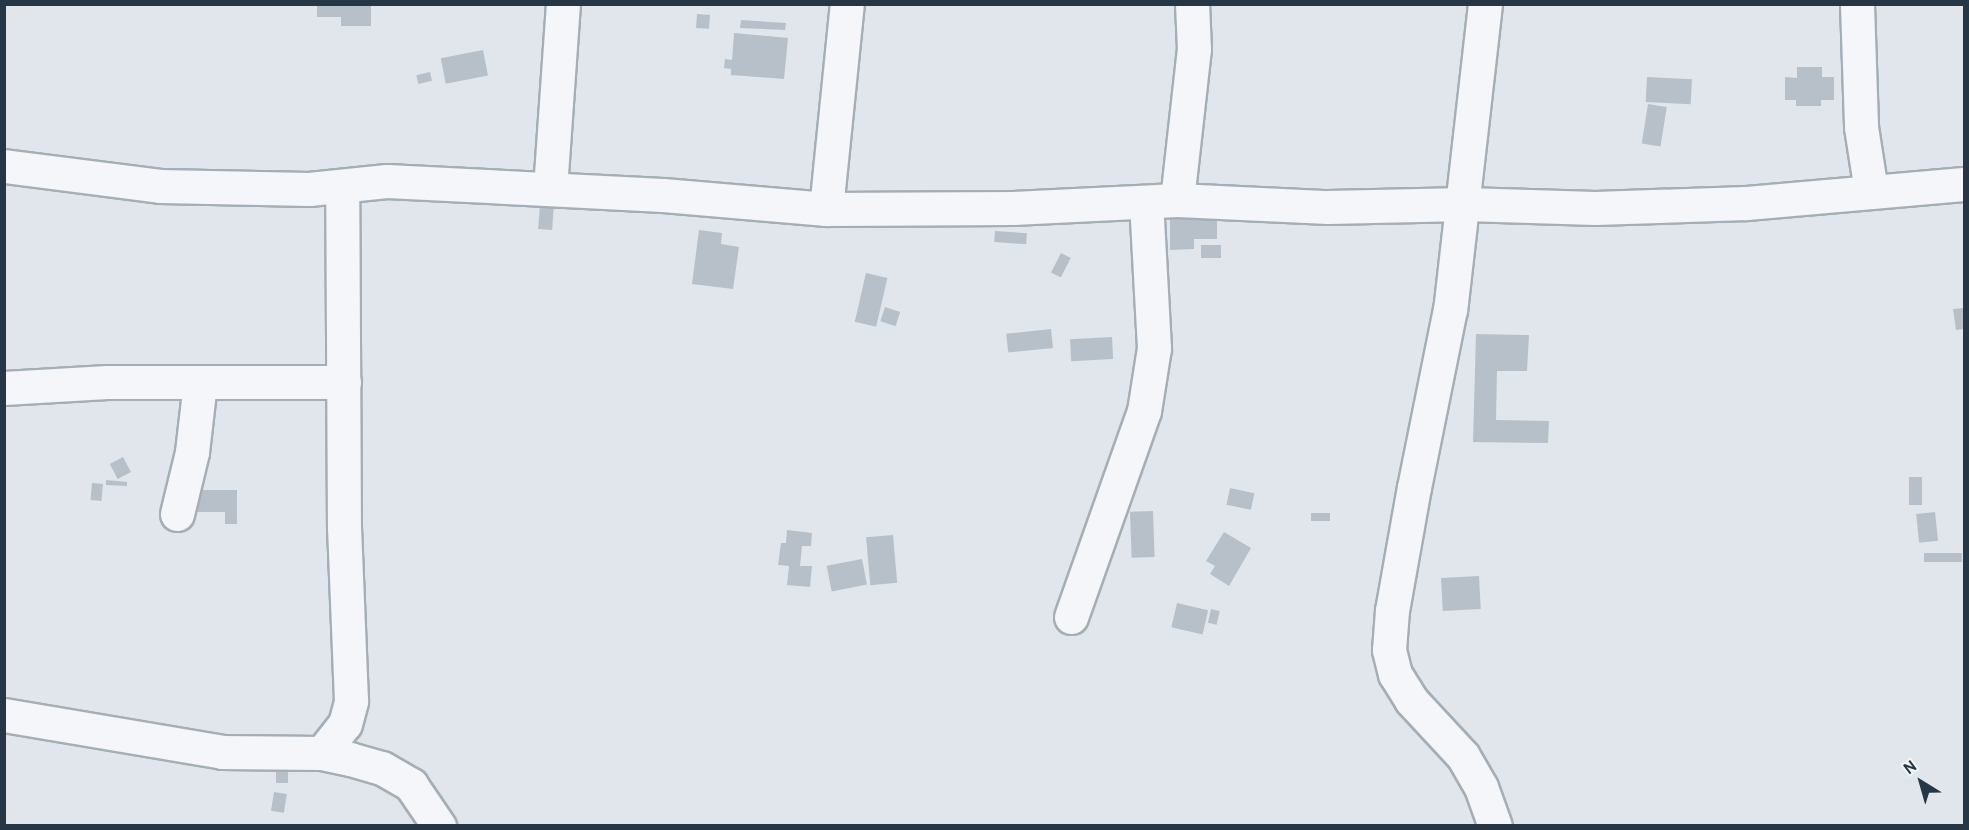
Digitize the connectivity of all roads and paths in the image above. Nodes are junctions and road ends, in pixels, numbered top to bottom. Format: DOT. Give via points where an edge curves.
graph roads {
  1 [pos="563,4"];
  2 [pos="847,4"];
  3 [pos="1192,4"];
  4 [pos="1485,4"];
  5 [pos="1857,4"];
  6 [pos="4,166"];
  7 [pos="1965,184"];
  8 [pos="342,186"];
  9 [pos="550,189"];
  10 [pos="1871,191"];
  11 [pos="1161,201"];
  12 [pos="1465,204"];
  13 [pos="826,209"];
  14 [pos="344,382"];
  15 [pos="200,383"];
  16 [pos="4,388"];
  17 [pos="177,514"];
  18 [pos="1071,617"];
  19 [pos="4,716"];
  20 [pos="322,753"];
  21 [pos="439,825"];
  22 [pos="1495,825"];
  1 -- 9 [label="street"];
  2 -- 13 [label="street"];
  3 -- 11 [label="street" via="1194,49"];
  4 -- 12 [label="street"];
  5 -- 10 [label="street" via="1861,127"];
  6 -- 8 [label="street" via="160,186"];
  7 -- 10 [label="street"];
  8 -- 9 [label="street" via="387,181"];
  8 -- 14 [label="street"];
  9 -- 13 [label="street"];
  10 -- 12 [label="street" via="1746,202 1596,208"];
  11 -- 12 [label="street" via="1328,207"];
  11 -- 13 [label="street" via="1013,208"];
  11 -- 18 [label="street" via="1154,348 1144,411"];
  12 -- 22 [label="street" via="1450,309 1392,610 1389,650 1395,674 1411,700 1463,756"];
  14 -- 15 [label="street"];
  14 -- 20 [label="street" via="351,701 345,724"];
  15 -- 16 [label="street"];
  15 -- 17 [label="street" via="192,452"];
  19 -- 20 [label="street" via="222,752"];
  20 -- 21 [label="street" via="382,768 411,785"];
}
